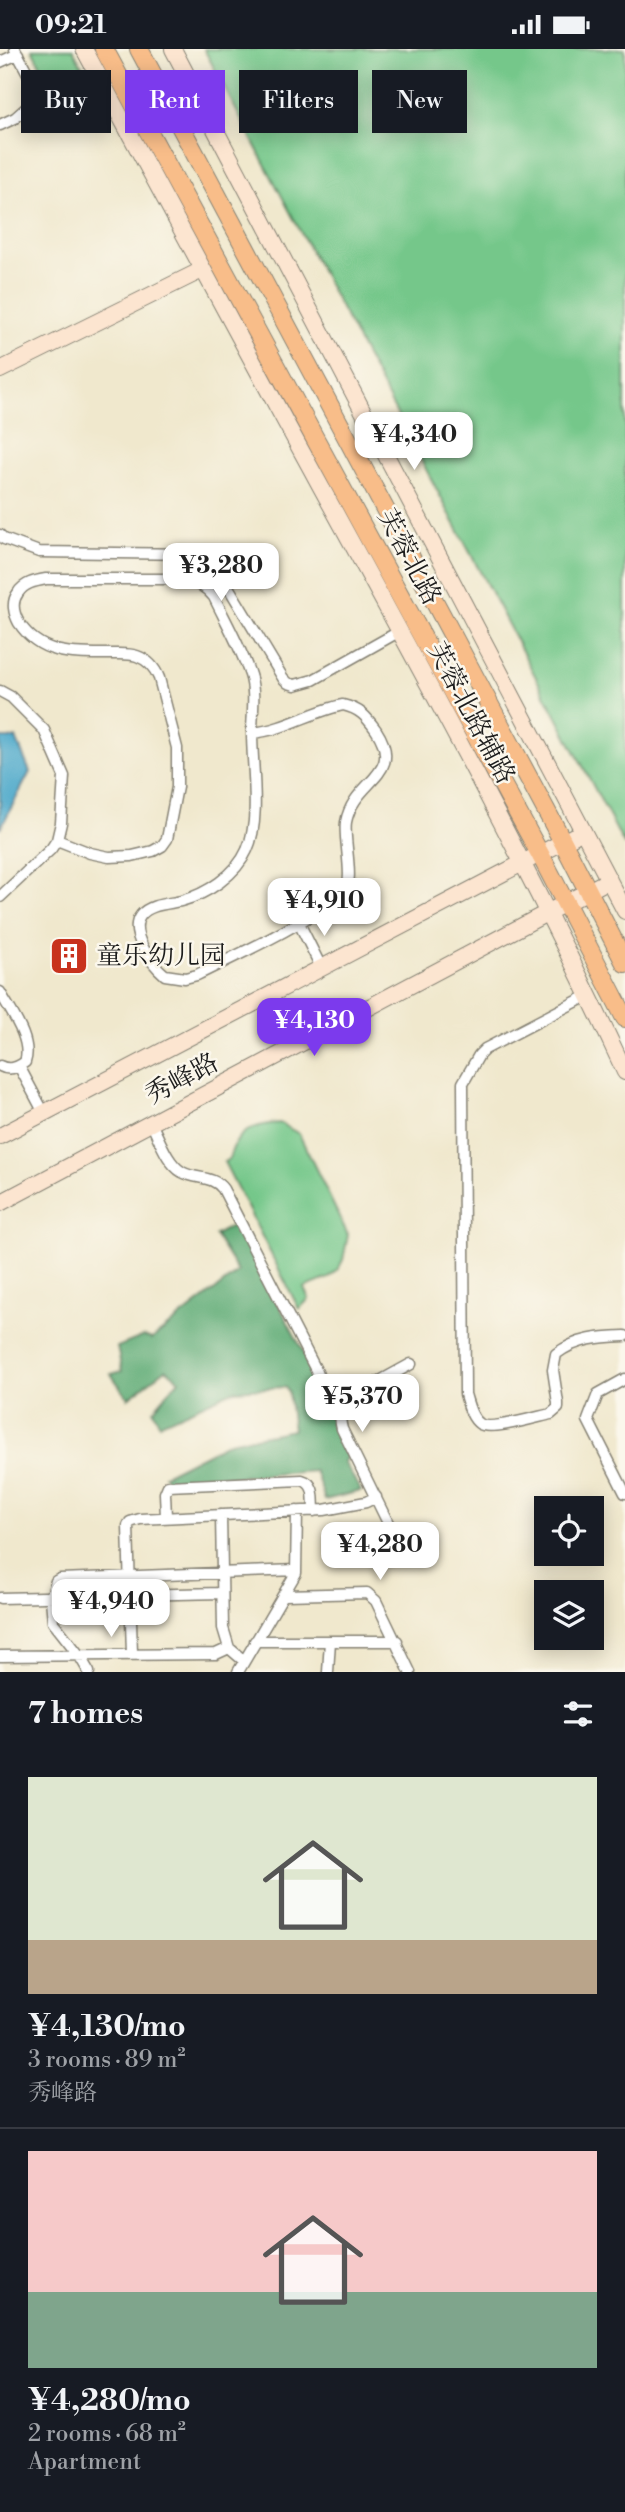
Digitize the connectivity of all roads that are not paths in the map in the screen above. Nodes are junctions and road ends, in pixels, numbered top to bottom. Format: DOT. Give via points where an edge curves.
graph roads {
  1 [pos="84,49"];
  2 [pos="104,49"];
  3 [pos="139,49"];
  4 [pos="173,49"];
  5 [pos="17,51"];
  6 [pos="0,62"];
  7 [pos="0,125"];
  8 [pos="202,270"];
  9 [pos="0,370"];
  10 [pos="0,535"];
  11 [pos="400,631"];
  12 [pos="0,691"];
  13 [pos="252,733"];
  14 [pos="582,831"];
  15 [pos="57,840"];
  16 [pos="563,842"];
  17 [pos="540,854"];
  18 [pos="522,863"];
  19 [pos="609,880"];
  20 [pos="589,891"];
  21 [pos="0,897"];
  22 [pos="566,904"];
  23 [pos="625,911"];
  24 [pos="549,913"];
  25 [pos="299,923"];
  26 [pos="625,963"];
  27 [pos="321,968"];
  28 [pos="0,992"];
  29 [pos="589,995"];
  30 [pos="625,1018"];
  31 [pos="0,1066"];
  32 [pos="19,1066"];
  33 [pos="625,1072"];
  34 [pos="44,1113"];
  35 [pos="151,1123"];
  36 [pos="0,1136"];
  37 [pos="0,1203"];
  38 [pos="625,1336"];
  39 [pos="411,1364"];
  40 [pos="625,1379"];
  41 [pos="340,1415"];
  42 [pos="625,1493"];
  43 [pos="376,1497"];
  44 [pos="297,1511"];
  45 [pos="314,1511"];
  46 [pos="221,1515"];
  47 [pos="166,1517"];
  48 [pos="389,1525"];
  49 [pos="296,1570"];
  50 [pos="222,1572"];
  51 [pos="130,1576"];
  52 [pos="222,1593"];
  53 [pos="285,1595"];
  54 [pos="131,1596"];
  55 [pos="0,1598"];
  56 [pos="51,1598"];
  57 [pos="255,1641"];
  58 [pos="330,1641"];
  59 [pos="397,1641"];
  60 [pos="229,1648"];
  61 [pos="132,1654"];
  62 [pos="79,1655"];
  63 [pos="0,1656"];
  64 [pos="243,1660"];
  65 [pos="89,1672"];
  66 [pos="238,1672"];
  67 [pos="328,1672"];
  68 [pos="410,1672"];
  1 -- 8 [label="main road, 芙蓉北路辅路"];
  2 -- 17 [label="main road, 芙蓉北路"];
  3 -- 16 [label="main road, 芙蓉北路"];
  4 -- 14 [label="main road, 芙蓉北路辅路"];
  5 -- 6 [label="street"];
  5 -- 7 [label="street" via="34,85 34,101"];
  8 -- 9 [label="main road"];
  8 -- 11 [label="main road, 芙蓉北路辅路"];
  10 -- 11 [label="street" via="39,552 194,555 212,560 283,678 295,685 313,680"];
  11 -- 18 [label="main road, 芙蓉北路辅路"];
  12 -- 15 [label="street" via="44,730 64,776"];
  13 -- 15 [label="street" via="251,677 207,587 184,579 33,581 14,600 14,612 29,636 57,652 139,656 147,662 159,678 177,748 177,787 170,830 162,846 132,856 109,857"];
  13 -- 25 [label="street" via="343,705 365,714 385,751 383,767 359,792 345,824 346,891"];
  13 -- 25 [label="street" via="254,816 248,849 239,864 201,894 142,914 138,934 159,970 185,978"];
  14 -- 16 [label="main road, 秀峰路"];
  14 -- 19 [label="main road, 芙蓉北路辅路"];
  15 -- 21 [label="street"];
  16 -- 17 [label="main road, 秀峰路"];
  16 -- 20 [label="main road, 芙蓉北路"];
  17 -- 18 [label="main road, 秀峰路"];
  17 -- 22 [label="main road, 芙蓉北路"];
  18 -- 24 [label="main road, 芙蓉北路辅路"];
  18 -- 27 [label="main road, 秀峰路"];
  19 -- 20 [label="main road, 秀峰路"];
  19 -- 23 [label="main road, 芙蓉北路辅路"];
  20 -- 22 [label="main road, 秀峰路"];
  20 -- 26 [label="main road, 芙蓉北路"];
  22 -- 24 [label="main road, 秀峰路"];
  22 -- 30 [label="main road, 芙蓉北路"];
  24 -- 29 [label="main road, 芙蓉北路辅路"];
  24 -- 35 [label="main road, 秀峰路"];
  25 -- 27 [label="street"];
  27 -- 34 [label="main road, 秀峰路"];
  28 -- 32 [label="street" via="27,1045 26,1059"];
  29 -- 33 [label="main road, 芙蓉北路辅路"];
  29 -- 38 [label="street" via="485,1049 463,1083 465,1394 469,1407 477,1421 489,1427 551,1414 558,1408 553,1370 556,1353 577,1341"];
  31 -- 32 [label="street"];
  32 -- 34 [label="street"];
  34 -- 36 [label="main road, 秀峰路"];
  35 -- 37 [label="main road, 秀峰路"];
  35 -- 41 [label="street" via="177,1168 213,1180 223,1189 317,1372 329,1406"];
  39 -- 41 [label="street" via="346,1401"];
  40 -- 42 [label="street" via="598,1394 588,1420"];
  41 -- 43 [label="street" via="342,1429"];
  43 -- 45 [label="street"];
  43 -- 48 [label="street"];
  44 -- 45 [label="street"];
  44 -- 46 [label="street"];
  44 -- 49 [label="street"];
  45 -- 47 [label="street" via="311,1485 289,1480 168,1486"];
  46 -- 47 [label="street"];
  46 -- 50 [label="street"];
  47 -- 51 [label="street" via="130,1522"];
  49 -- 50 [label="street"];
  49 -- 53 [label="street"];
  50 -- 51 [label="street"];
  50 -- 52 [label="street"];
  51 -- 54 [label="street"];
  51 -- 56 [label="street" via="60,1579"];
  52 -- 54 [label="street"];
  52 -- 60 [label="street"];
  53 -- 57 [label="street"];
  53 -- 59 [label="street" via="368,1593"];
  54 -- 56 [label="street"];
  54 -- 61 [label="street"];
  55 -- 56 [label="street"];
  56 -- 62 [label="street" via="53,1622"];
  57 -- 58 [label="street"];
  57 -- 64 [label="street"];
  58 -- 59 [label="street"];
  58 -- 67 [label="street"];
  59 -- 68 [label="street"];
  60 -- 61 [label="street" via="216,1654"];
  60 -- 64 [label="street"];
  61 -- 62 [label="street"];
  62 -- 63 [label="street"];
  62 -- 65 [label="street"];
  64 -- 66 [label="street"];
}
